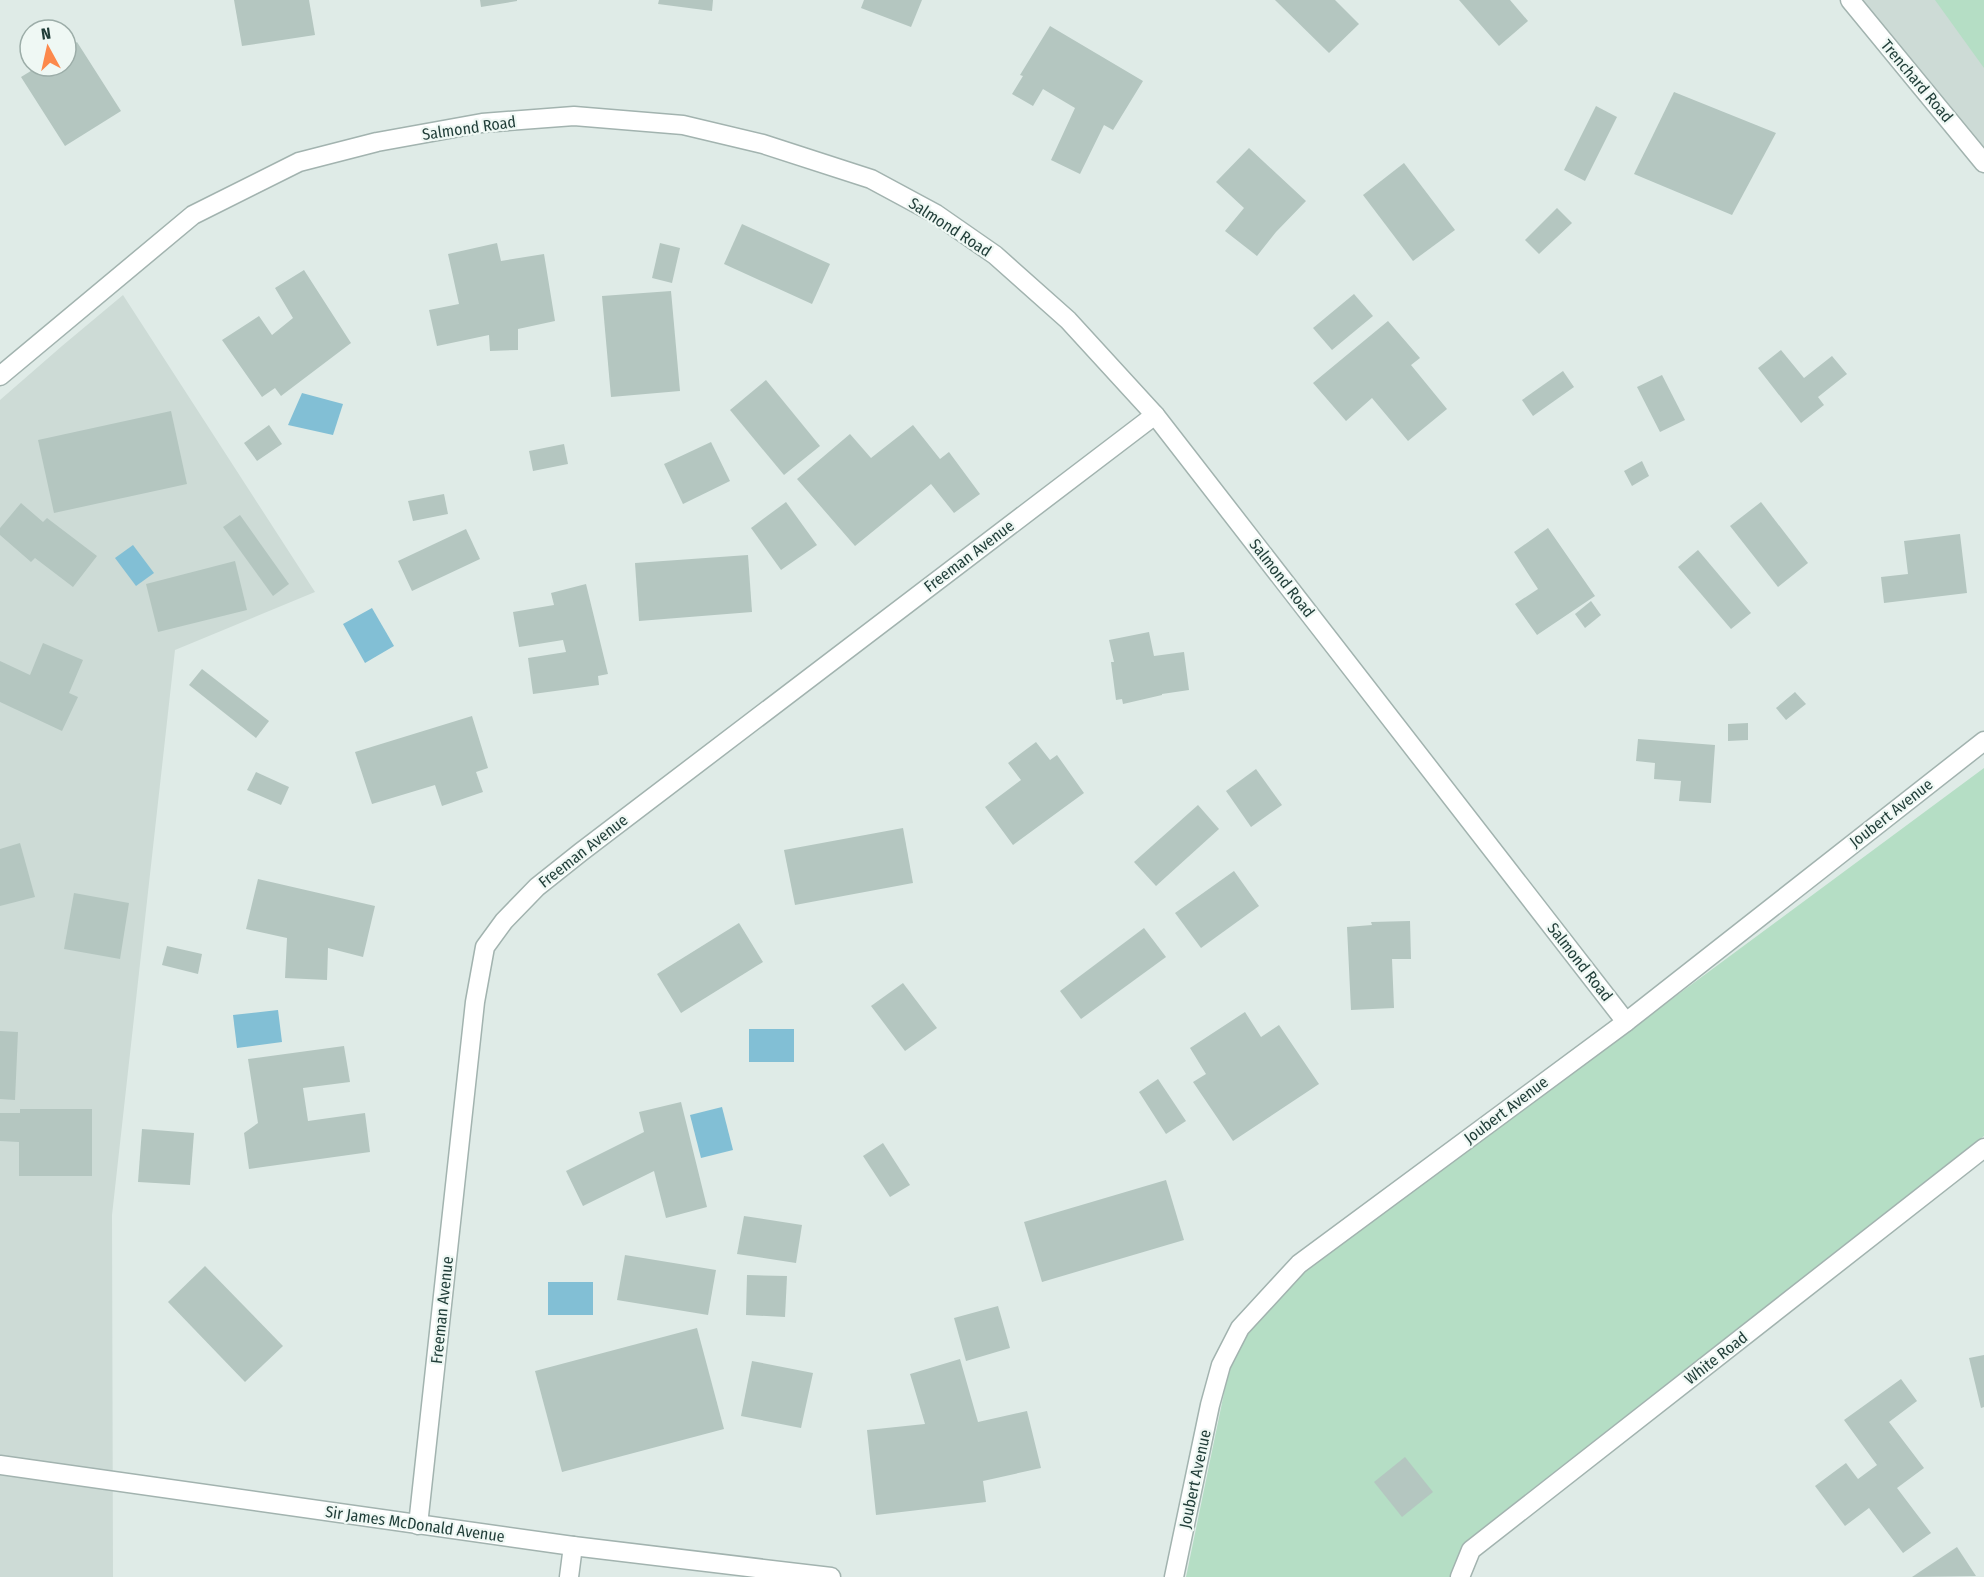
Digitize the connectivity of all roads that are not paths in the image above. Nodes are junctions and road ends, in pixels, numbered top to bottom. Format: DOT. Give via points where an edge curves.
graph roads {
  1 [pos="1850,0"];
  2 [pos="1984,163"];
  3 [pos="0,376"];
  4 [pos="1155,415"];
  5 [pos="1984,741"];
  6 [pos="1626,1022"];
  7 [pos="1984,1148"];
  8 [pos="0,1465"];
  9 [pos="418,1525"];
  10 [pos="573,1546"];
  11 [pos="569,1577"];
  12 [pos="831,1577"];
  13 [pos="1174,1577"];
  14 [pos="1460,1577"];
  1 -- 2 [label="street, Trenchard Road"];
  3 -- 4 [label="street, Salmond Road" via="193,214 299,162 377,142 482,123 574,116 683,125 763,144 871,179 936,214 995,255 1068,321"];
  4 -- 6 [label="street, Salmond Road"];
  4 -- 9 [label="street, Freeman Avenue" via="581,852 537,887 485,946"];
  5 -- 6 [label="street, Joubert Avenue"];
  6 -- 13 [label="street, Joubert Avenue" via="1299,1264 1240,1328 1221,1365 1210,1406"];
  7 -- 14 [label="street, White Road" via="1471,1550"];
  8 -- 9 [label="street, Sir James McDonald Avenue"];
  9 -- 10 [label="street, Sir James McDonald Avenue"];
  10 -- 11 [label="street"];
  10 -- 12 [label="street, Sir James McDonald Avenue"];
}
